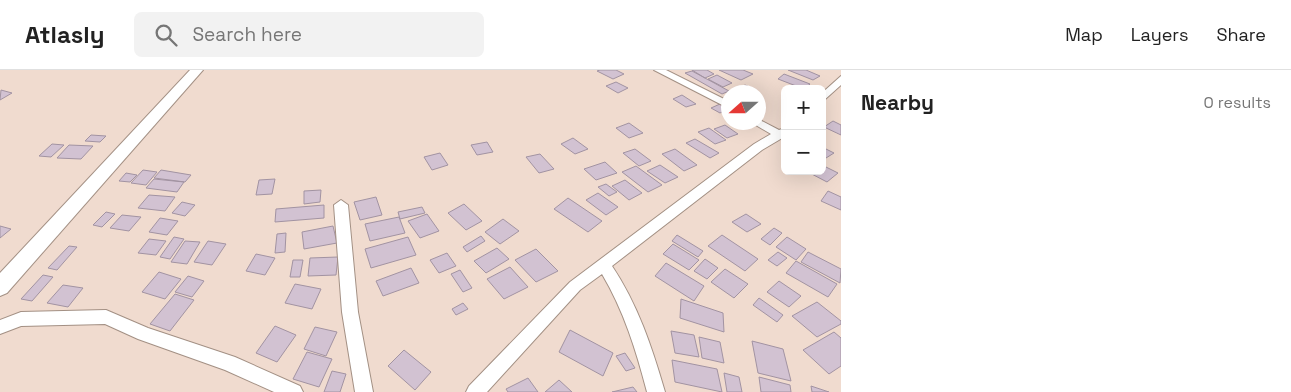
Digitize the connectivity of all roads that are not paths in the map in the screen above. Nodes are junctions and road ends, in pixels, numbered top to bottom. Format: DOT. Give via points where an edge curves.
graph roads {
  1 [pos="197,70"];
  2 [pos="659,70"];
  3 [pos="841,79"];
  4 [pos="826,95"];
  5 [pos="721,101"];
  6 [pos="766,126"];
  7 [pos="781,133"];
  8 [pos="781,134"];
  9 [pos="341,205"];
  10 [pos="603,264"];
  11 [pos="0,287"];
  12 [pos="0,327"];
  13 [pos="294,392"];
  14 [pos="364,392"];
  15 [pos="474,392"];
  16 [pos="656,392"];
  1 -- 11 [label="main road"];
  2 -- 5 [label="street"];
  3 -- 4 [label="street"];
  6 -- 7 [label="street"];
  8 -- 10 [label="street"];
  9 -- 14 [label="street" via="350,312"];
  10 -- 15 [label="street" via="575,286"];
  10 -- 16 [label="street" via="624,297 642,342"];
  12 -- 13 [label="street" via="21,319 106,317 144,334 229,363"];
}
